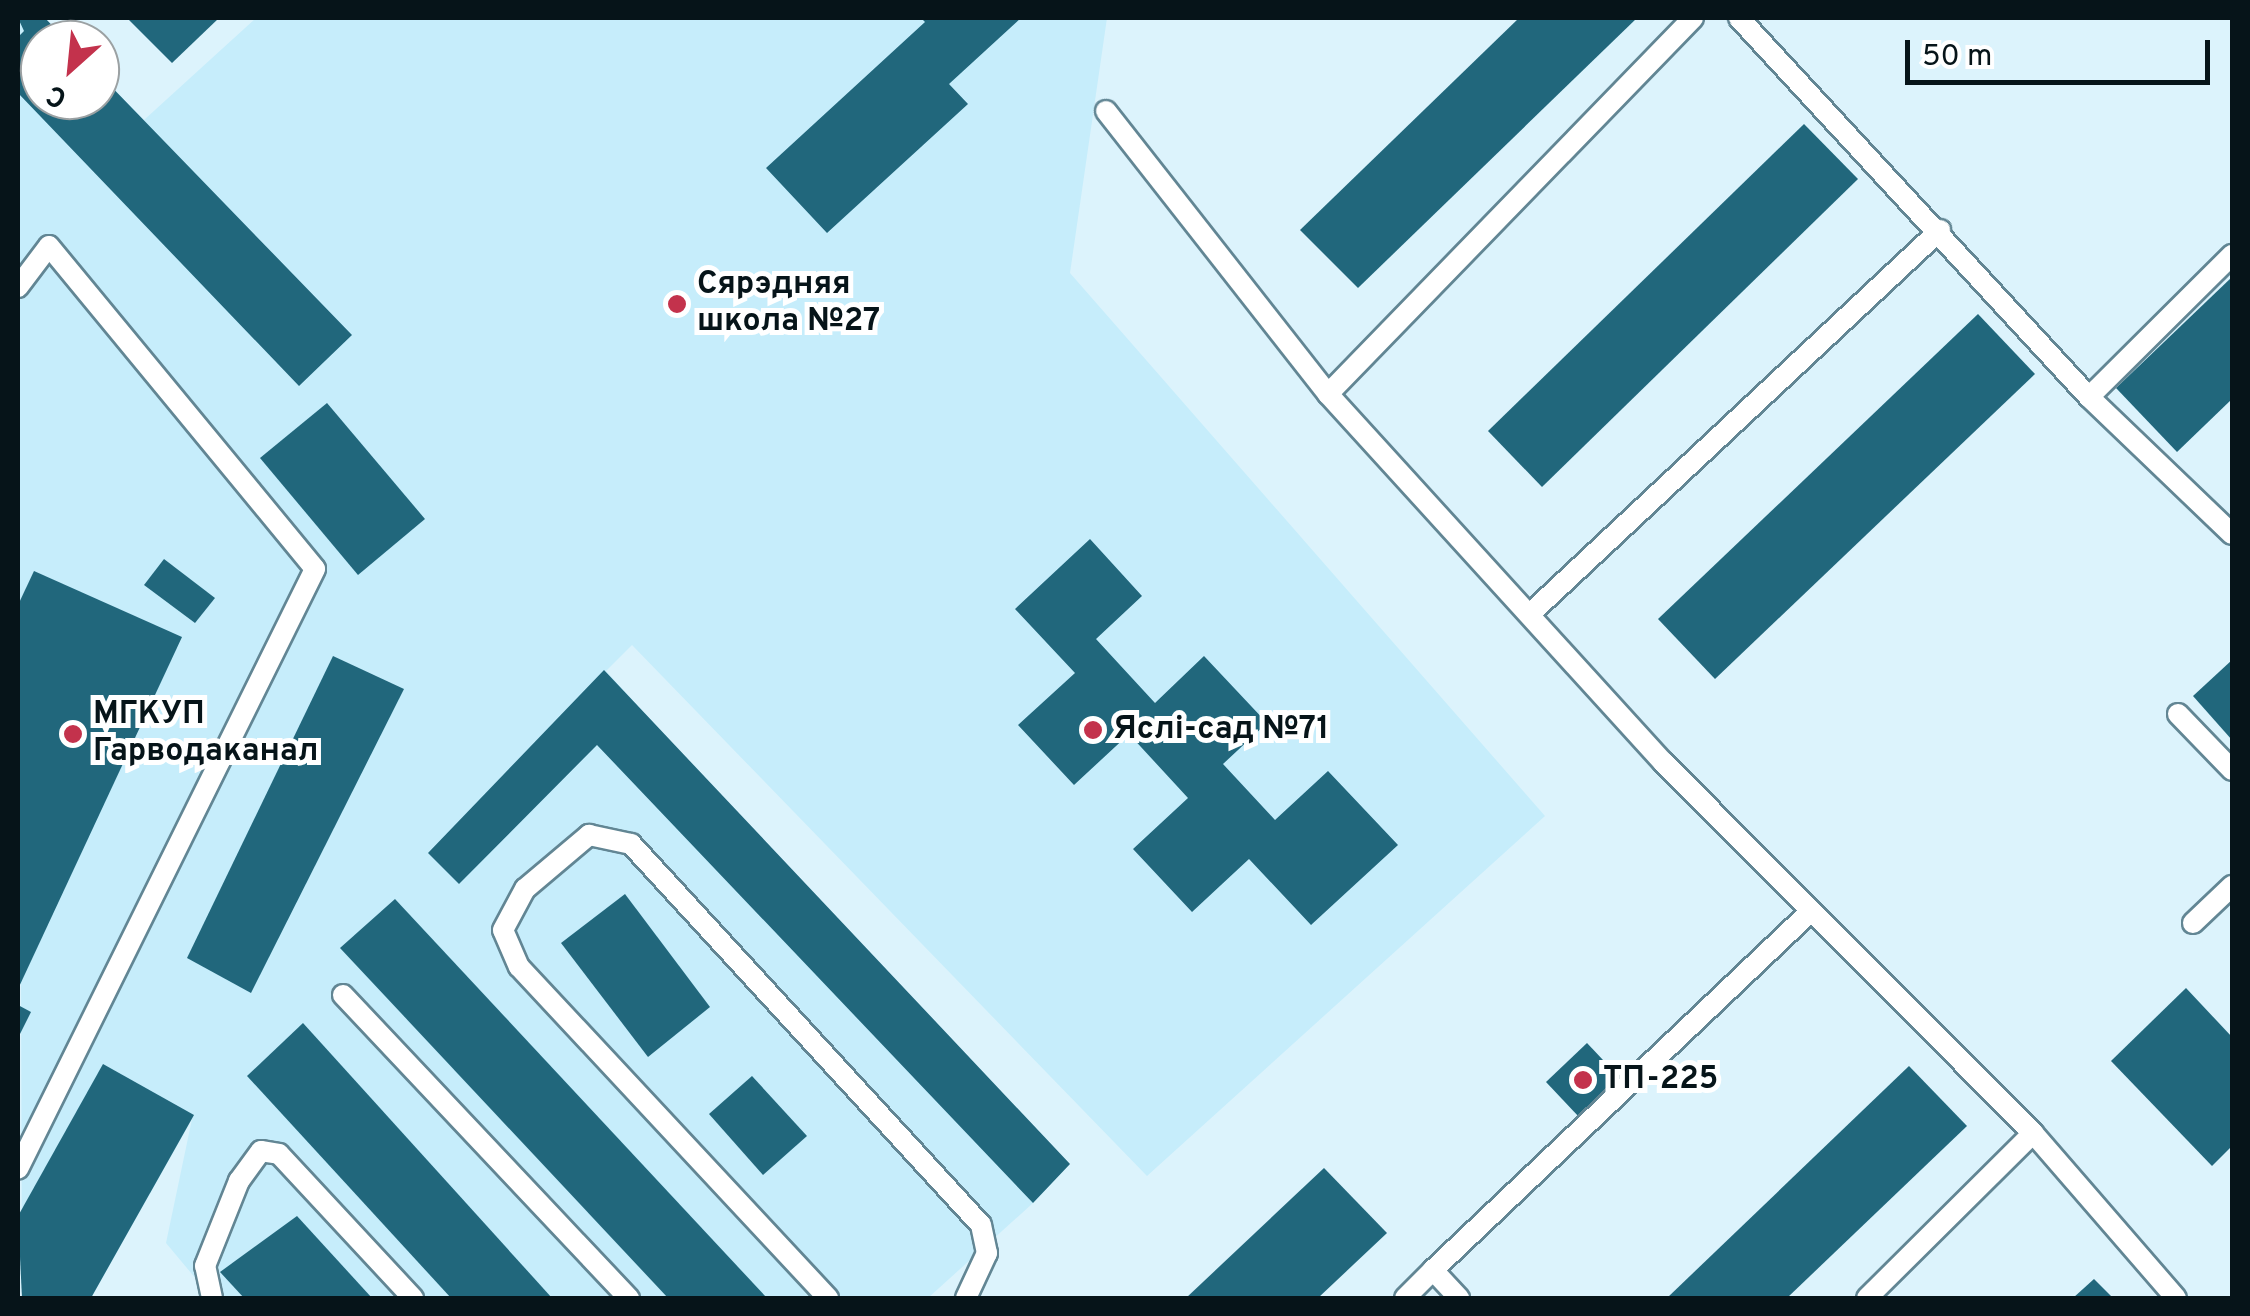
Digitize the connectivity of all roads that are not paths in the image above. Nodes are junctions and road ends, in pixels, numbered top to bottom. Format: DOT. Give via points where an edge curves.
graph roads {
  1 [pos="1694,18"];
  2 [pos="1739,18"];
  3 [pos="1106,111"];
  4 [pos="1940,230"];
  5 [pos="2232,255"];
  6 [pos="18,288"];
  7 [pos="1328,394"];
  8 [pos="2089,396"];
  9 [pos="2232,534"];
  10 [pos="1532,612"];
  11 [pos="2178,714"];
  12 [pos="2232,770"];
  13 [pos="2232,886"];
  14 [pos="1810,912"];
  15 [pos="2193,922"];
  16 [pos="343,996"];
  17 [pos="2033,1132"];
  18 [pos="18,1170"];
  19 [pos="1434,1270"];
  20 [pos="212,1298"];
  21 [pos="413,1298"];
  22 [pos="629,1298"];
  23 [pos="828,1298"];
  24 [pos="966,1298"];
  25 [pos="1404,1298"];
  26 [pos="1459,1298"];
  27 [pos="1867,1298"];
  28 [pos="2176,1298"];
  1 -- 7 [label="lane"];
  2 -- 4 [label="lane"];
  3 -- 7 [label="lane"];
  4 -- 8 [label="lane"];
  4 -- 10 [label="lane"];
  5 -- 8 [label="lane"];
  6 -- 18 [label="lane" via="49,246 315,569"];
  7 -- 10 [label="lane"];
  8 -- 9 [label="lane"];
  10 -- 14 [label="lane" via="1664,762"];
  11 -- 12 [label="lane"];
  13 -- 15 [label="lane"];
  14 -- 17 [label="lane"];
  14 -- 19 [label="lane"];
  16 -- 22 [label="lane"];
  17 -- 27 [label="lane"];
  17 -- 28 [label="lane"];
  19 -- 25 [label="lane"];
  19 -- 26 [label="lane"];
  20 -- 21 [label="lane" via="205,1266 239,1181 261,1151 279,1154"];
  23 -- 24 [label="lane" via="519,967 503,930 525,889 589,834 631,844 981,1224 987,1253"];
}
